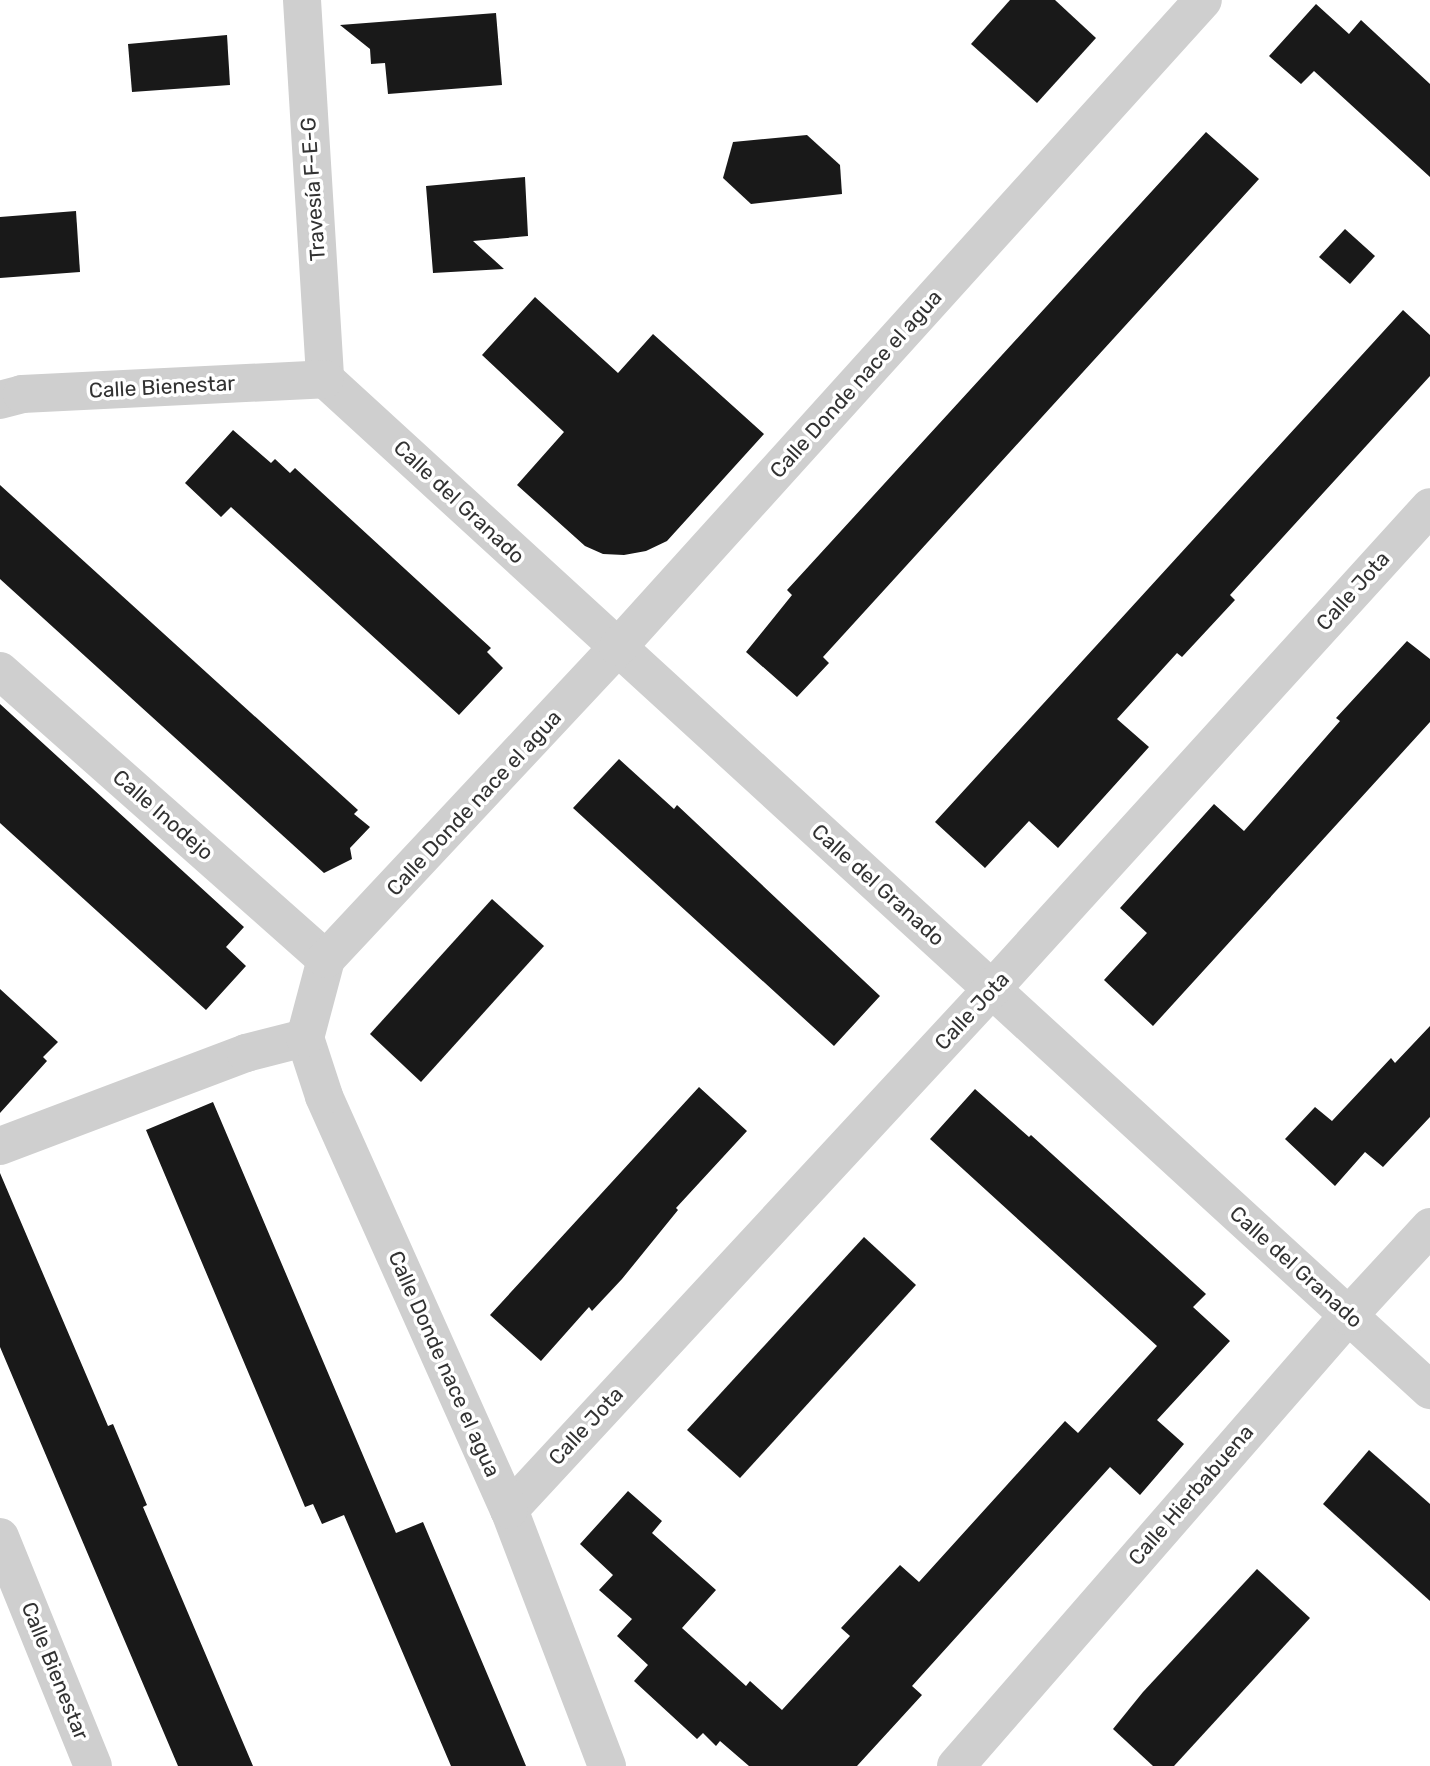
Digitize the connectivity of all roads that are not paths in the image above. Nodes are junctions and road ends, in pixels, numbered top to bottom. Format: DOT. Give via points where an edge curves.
graph roads {
  1 [pos="302,0"];
  2 [pos="1203,0"];
  3 [pos="325,379"];
  4 [pos="0,400"];
  5 [pos="1430,507"];
  6 [pos="618,647"];
  7 [pos="0,671"];
  8 [pos="327,960"];
  9 [pos="992,989"];
  10 [pos="305,1038"];
  11 [pos="0,1146"];
  12 [pos="1430,1227"];
  13 [pos="1348,1315"];
  14 [pos="1430,1390"];
  15 [pos="509,1510"];
  16 [pos="0,1537"];
  17 [pos="93,1766"];
  18 [pos="607,1766"];
  19 [pos="956,1766"];
  1 -- 3 [label="street, Travesía F-E-G"];
  2 -- 6 [label="street, Calle Donde nace el agua"];
  3 -- 4 [label="street, Calle Bienestar" via="22,394"];
  3 -- 6 [label="street, Calle del Granado"];
  5 -- 9 [label="street, Calle Jota"];
  6 -- 8 [label="street, Calle Donde nace el agua"];
  6 -- 9 [label="street, Calle del Granado"];
  7 -- 8 [label="street, Calle Inodejo"];
  8 -- 10 [label="street, Calle Donde nace el agua"];
  9 -- 13 [label="street, Calle del Granado"];
  9 -- 15 [label="street, Calle Jota"];
  10 -- 11 [label="street" via="247,1053"];
  10 -- 15 [label="street, Calle Donde nace el agua" via="324,1096"];
  12 -- 13 [label="street, Calle Hierbabuena"];
  13 -- 14 [label="street, Calle del Granado"];
  13 -- 19 [label="street, Calle Hierbabuena"];
  15 -- 18 [label="street, Calle Donde nace el agua"];
  16 -- 17 [label="street, Calle Bienestar"];
}
